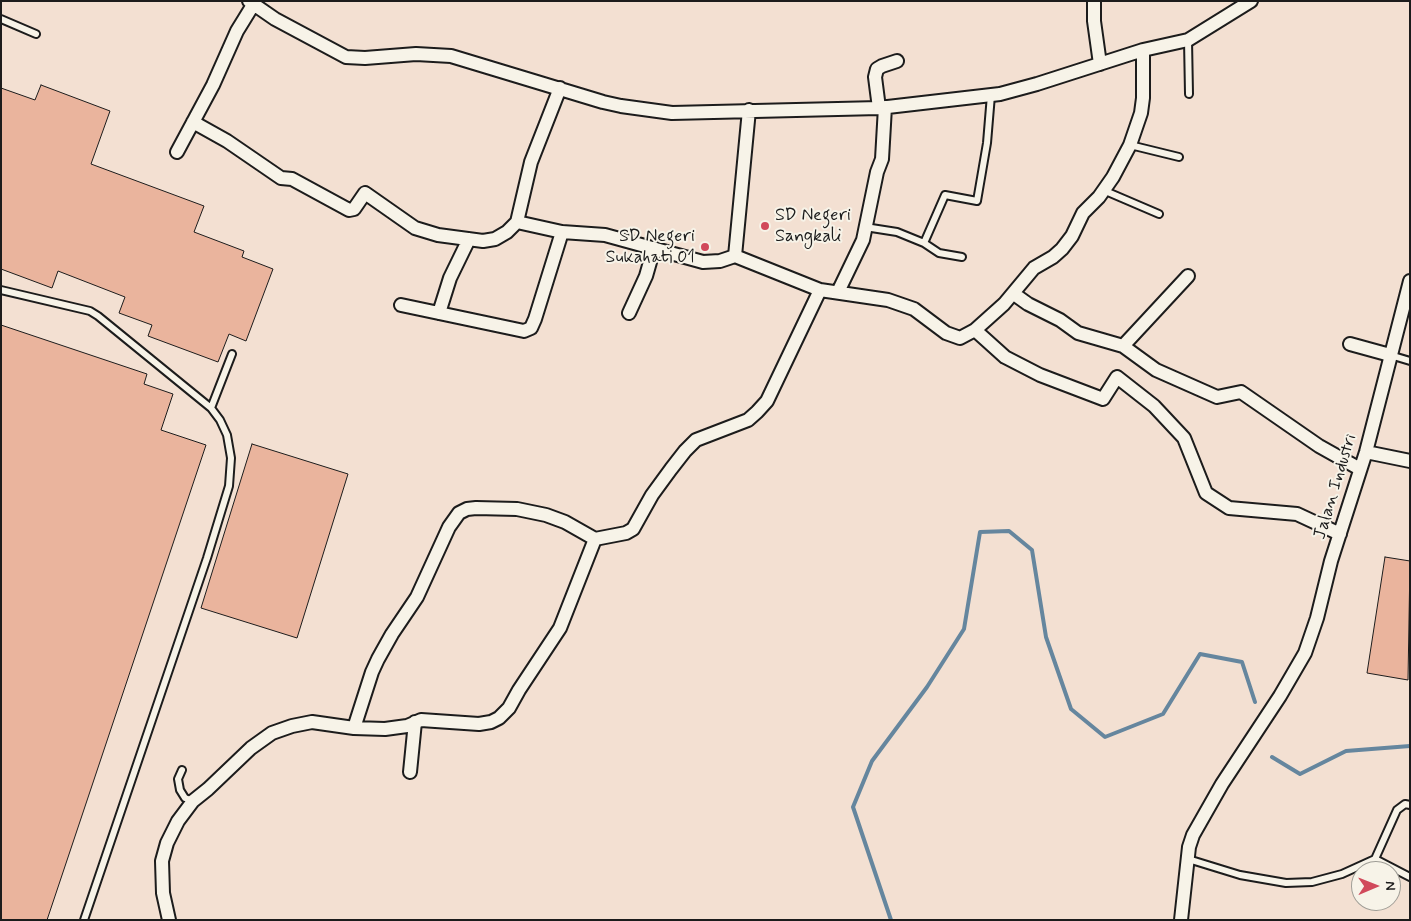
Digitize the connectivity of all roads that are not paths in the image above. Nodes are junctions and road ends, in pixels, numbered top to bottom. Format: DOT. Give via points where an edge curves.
graph roads {
  1 [pos="1094,1"];
  2 [pos="1251,1"];
  3 [pos="251,3"];
  4 [pos="1,19"];
  5 [pos="36,34"];
  6 [pos="1188,40"];
  7 [pos="1143,50"];
  8 [pos="897,61"];
  9 [pos="1100,64"];
  10 [pos="560,88"];
  11 [pos="1189,94"];
  12 [pos="990,95"];
  13 [pos="882,108"];
  14 [pos="749,110"];
  15 [pos="193,122"];
  16 [pos="1130,145"];
  17 [pos="177,152"];
  18 [pos="1179,157"];
  19 [pos="1103,190"];
  20 [pos="1159,214"];
  21 [pos="517,222"];
  22 [pos="866,227"];
  23 [pos="562,232"];
  24 [pos="469,239"];
  25 [pos="924,243"];
  26 [pos="654,248"];
  27 [pos="735,256"];
  28 [pos="962,257"];
  29 [pos="1188,276"];
  30 [pos="1410,281"];
  31 [pos="1,290"];
  32 [pos="820,290"];
  33 [pos="838,292"];
  34 [pos="1014,294"];
  35 [pos="401,305"];
  36 [pos="439,313"];
  37 [pos="629,313"];
  38 [pos="975,330"];
  39 [pos="1350,344"];
  40 [pos="1123,346"];
  41 [pos="232,354"];
  42 [pos="1390,355"];
  43 [pos="1410,361"];
  44 [pos="211,408"];
  45 [pos="1366,452"];
  46 [pos="1410,461"];
  47 [pos="1360,470"];
  48 [pos="1340,534"];
  49 [pos="595,540"];
  50 [pos="415,722"];
  51 [pos="354,728"];
  52 [pos="182,770"];
  53 [pos="410,772"];
  54 [pos="193,801"];
  55 [pos="1410,805"];
  56 [pos="1375,859"];
  57 [pos="1188,860"];
  58 [pos="1410,877"];
  59 [pos="84,920"];
  60 [pos="169,920"];
  61 [pos="1181,920"];
  1 -- 9 [label="street"];
  2 -- 6 [label="street"];
  3 -- 10 [label="street" via="346,57 439,54"];
  3 -- 15 [label="street"];
  4 -- 5 [label="lane"];
  6 -- 7 [label="street"];
  6 -- 11 [label="lane"];
  7 -- 9 [label="street"];
  7 -- 16 [label="street" via="1141,113"];
  8 -- 13 [label="street" via="877,69 875,77"];
  9 -- 12 [label="street"];
  10 -- 14 [label="street" via="621,106 672,113"];
  10 -- 21 [label="street" via="531,162"];
  12 -- 13 [label="street"];
  12 -- 25 [label="lane" via="987,143 976,202 945,195"];
  13 -- 14 [label="street"];
  13 -- 22 [label="street" via="882,160"];
  14 -- 27 [label="street"];
  15 -- 17 [label="street"];
  15 -- 24 [label="street" via="281,178 292,179 349,210 354,209 365,193 415,228"];
  16 -- 18 [label="lane"];
  16 -- 19 [label="street"];
  19 -- 20 [label="lane"];
  19 -- 34 [label="street" via="1083,214 1062,249 1034,268"];
  21 -- 23 [label="street"];
  21 -- 24 [label="street" via="495,238 483,241"];
  22 -- 25 [label="lane" via="897,232"];
  22 -- 33 [label="street"];
  23 -- 26 [label="street" via="605,235"];
  23 -- 36 [label="street" via="531,328 524,332"];
  24 -- 36 [label="street" via="450,278"];
  25 -- 28 [label="lane" via="939,253"];
  26 -- 27 [label="street" via="703,262"];
  26 -- 37 [label="street" via="646,276"];
  27 -- 32 [label="street"];
  29 -- 40 [label="street"];
  30 -- 42 [label="street, Jalan Industri"];
  31 -- 44 [label="lane" via="90,311"];
  32 -- 33 [label="street"];
  32 -- 49 [label="street" via="766,401 757,412 748,420 696,440 652,495 633,529"];
  33 -- 38 [label="street" via="888,300 914,309 954,337 960,338"];
  34 -- 38 [label="street"];
  34 -- 40 [label="street" via="1078,333"];
  35 -- 36 [label="street"];
  38 -- 48 [label="street" via="1005,357 1040,375 1103,399 1117,377 1154,406 1184,438 1206,493 1229,508 1297,514"];
  39 -- 42 [label="street"];
  40 -- 47 [label="street" via="1156,370 1217,397 1241,392"];
  41 -- 44 [label="lane"];
  42 -- 43 [label="lane"];
  42 -- 45 [label="street, Jalan Industri"];
  44 -- 59 [label="lane" via="227,435 231,458 229,486"];
  45 -- 46 [label="street"];
  45 -- 47 [label="street, Jalan Industri"];
  47 -- 48 [label="street, Jalan Industri"];
  48 -- 57 [label="street, Jalan Industri" via="1305,653 1193,835"];
  49 -- 50 [label="street" via="560,628 509,708 499,718 480,724"];
  49 -- 51 [label="street" via="546,514 517,509 476,508 459,513 449,527 416,598 378,659"];
  50 -- 51 [label="street" via="394,729"];
  50 -- 53 [label="street"];
  51 -- 54 [label="street" via="312,722 272,733"];
  52 -- 54 [label="lane" via="178,779 180,790 185,798"];
  54 -- 60 [label="street" via="178,822 162,860 163,893"];
  55 -- 56 [label="lane" via="1405,804 1398,810"];
  56 -- 57 [label="lane" via="1342,874 1312,882 1286,883 1240,875"];
  56 -- 58 [label="lane"];
  57 -- 61 [label="street, Jalan Industri"];
}
